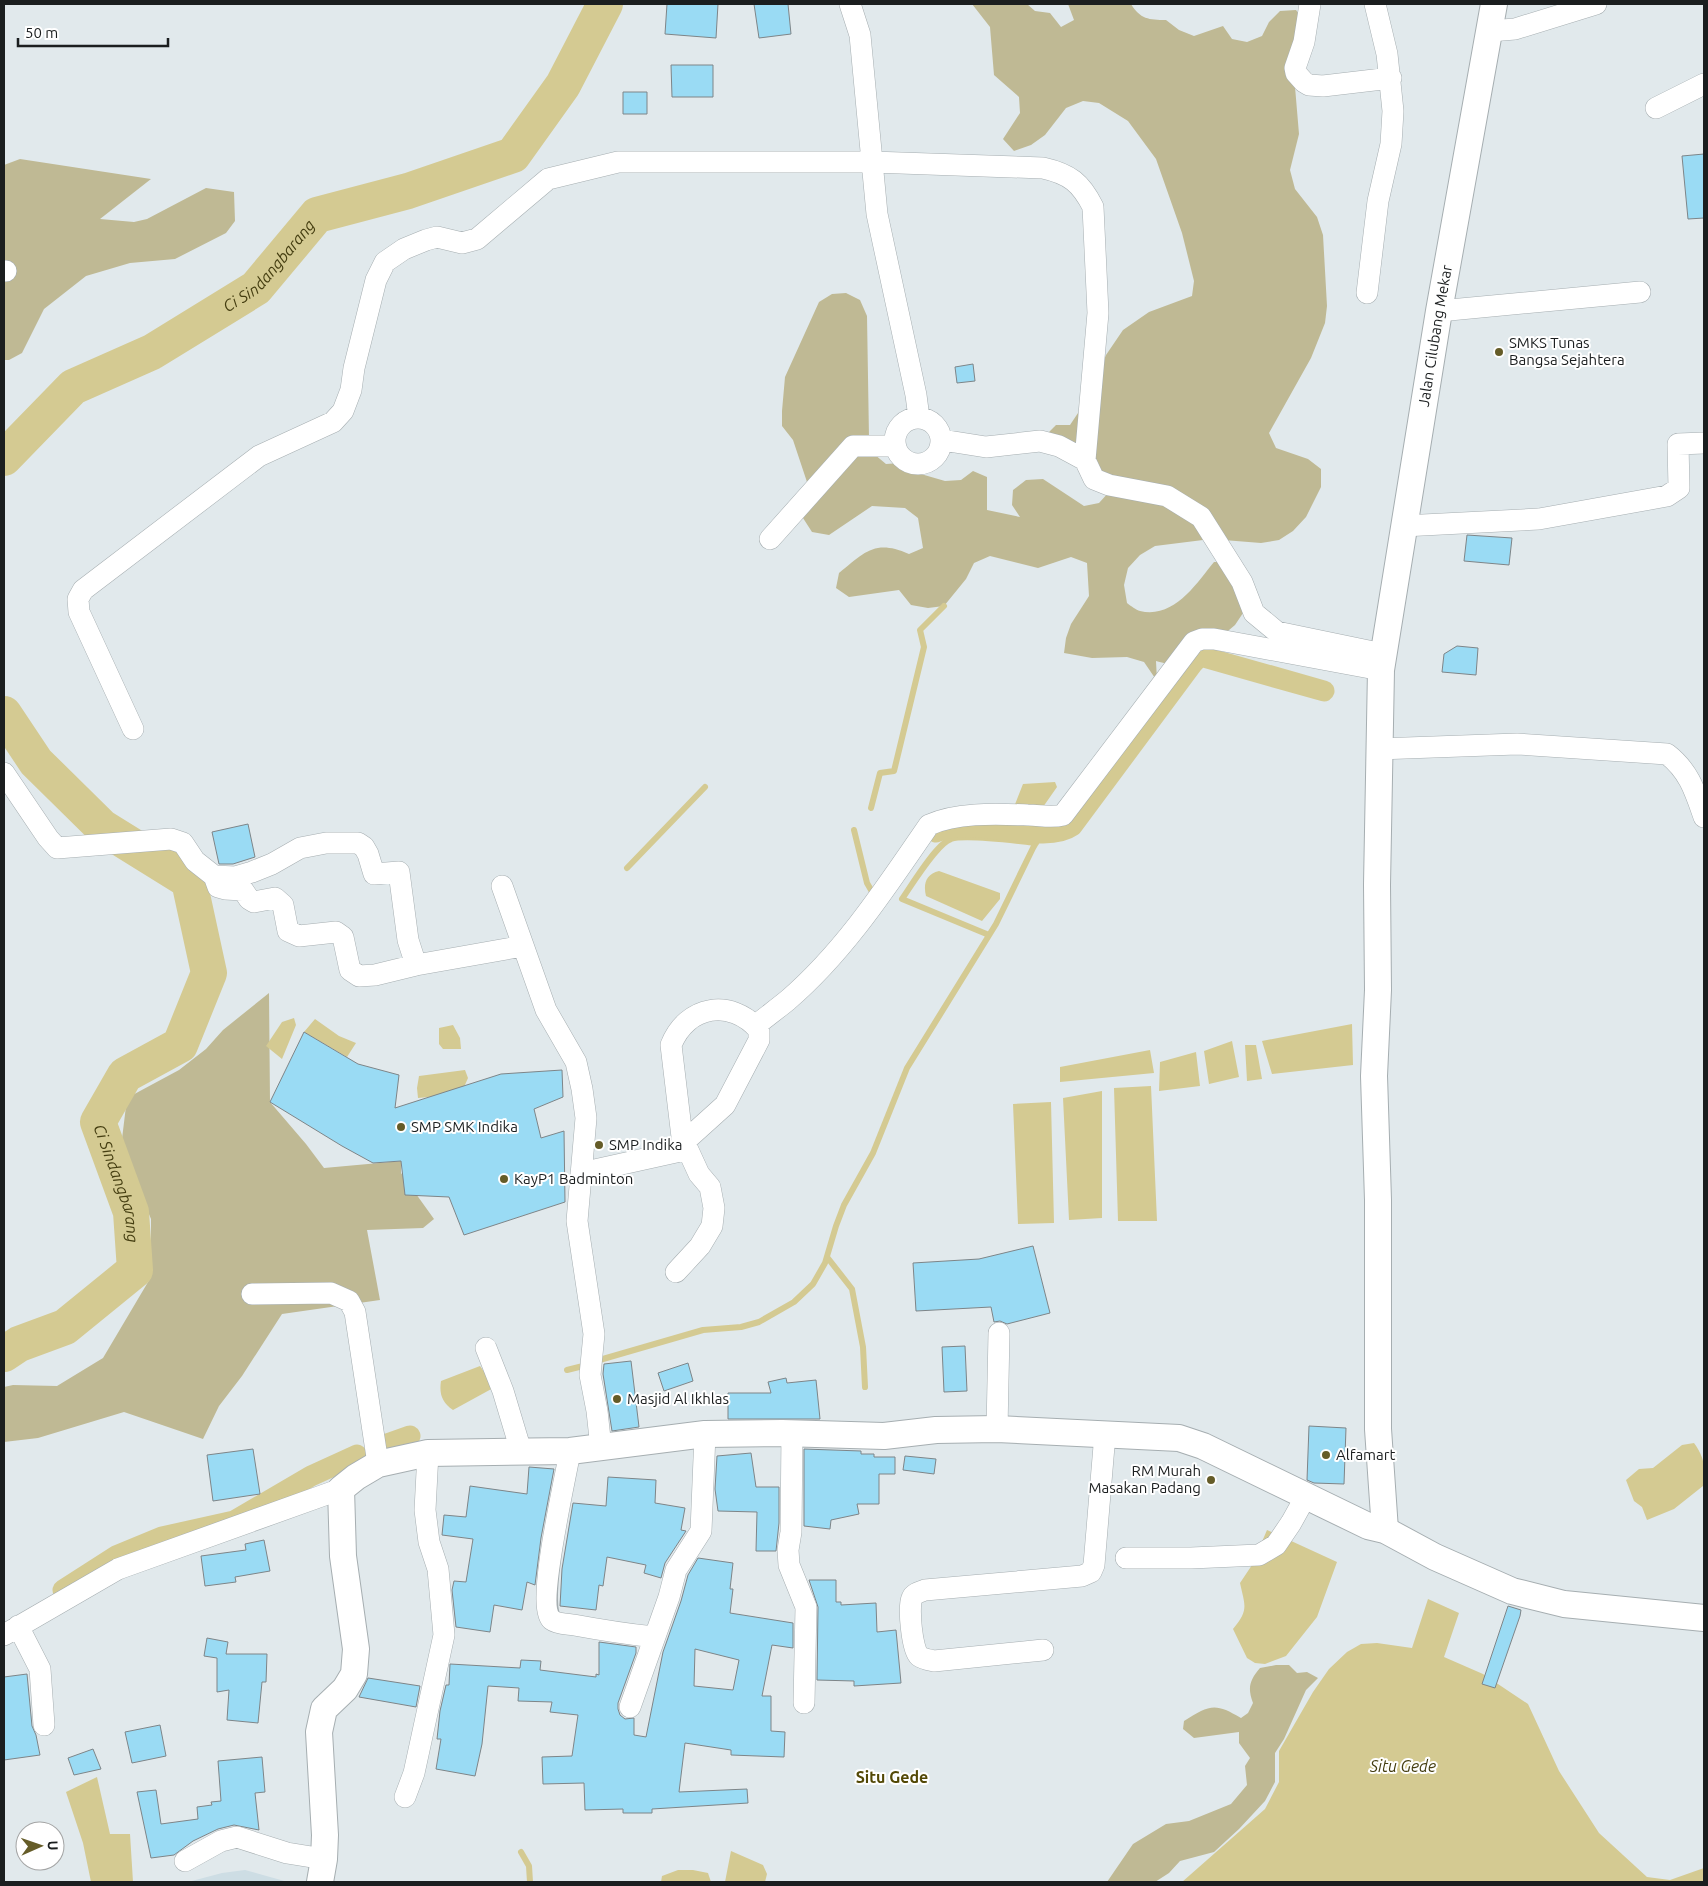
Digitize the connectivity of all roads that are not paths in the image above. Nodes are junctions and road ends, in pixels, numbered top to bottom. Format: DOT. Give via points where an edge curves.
graph roads {
  1 [pos="850,4"];
  2 [pos="1310,4"];
  3 [pos="1375,4"];
  4 [pos="1494,4"];
  5 [pos="1596,4"];
  6 [pos="1490,31"];
  7 [pos="1391,78"];
  8 [pos="1704,84"];
  9 [pos="1656,108"];
  10 [pos="872,162"];
  11 [pos="1640,292"];
  12 [pos="1367,293"];
  13 [pos="1439,311"];
  14 [pos="919,418"];
  15 [pos="942,440"];
  16 [pos="1704,443"];
  17 [pos="896,446"];
  18 [pos="1084,460"];
  19 [pos="1403,526"];
  20 [pos="770,539"];
  21 [pos="1382,662"];
  22 [pos="134,729"];
  23 [pos="1378,749"];
  24 [pos="4,773"];
  25 [pos="1704,816"];
  26 [pos="214,876"];
  27 [pos="502,886"];
  28 [pos="523,946"];
  29 [pos="416,964"];
  30 [pos="755,1026"];
  31 [pos="680,1147"];
  32 [pos="581,1172"];
  33 [pos="676,1272"];
  34 [pos="252,1294"];
  35 [pos="999,1333"];
  36 [pos="486,1348"];
  37 [pos="997,1430"];
  38 [pos="792,1433"];
  39 [pos="705,1434"];
  40 [pos="1105,1434"];
  41 [pos="601,1448"];
  42 [pos="521,1451"];
  43 [pos="570,1451"];
  44 [pos="428,1453"];
  45 [pos="378,1464"];
  46 [pos="341,1490"];
  47 [pos="1306,1496"];
  48 [pos="1385,1530"];
  49 [pos="1126,1558"];
  50 [pos="1704,1618"];
  51 [pos="11,1630"];
  52 [pos="654,1637"];
  53 [pos="1043,1650"];
  54 [pos="804,1703"];
  55 [pos="630,1707"];
  56 [pos="44,1725"];
  57 [pos="405,1798"];
  58 [pos="185,1861"];
  59 [pos="322,1871"];
  1 -- 10 [label="street" via="860,35"];
  2 -- 7 [label="street" via="1304,42 1295,68 1304,82 1323,86"];
  3 -- 7 [label="street"];
  4 -- 6 [label="street, Jalan Cilubang Mekar"];
  5 -- 6 [label="street" via="1515,29"];
  6 -- 13 [label="street, Jalan Cilubang Mekar"];
  7 -- 12 [label="street" via="1391,144 1378,201"];
  8 -- 9 [label="street"];
  10 -- 14 [label="street" via="877,214"];
  10 -- 18 [label="street" via="1043,168 1071,178 1085,192 1093,207 1098,313"];
  10 -- 22 [label="street" via="618,162 548,179 477,239 462,243 437,237 404,249 385,262 376,280 344,411 333,422 259,456 83,590 78,600 79,612"];
  11 -- 13 [label="street"];
  13 -- 19 [label="street, Jalan Cilubang Mekar"];
  14 -- 15 [label="street" via="935,424"];
  14 -- 17 [label="street" via="906,421 897,432"];
  15 -- 17 [label="street" via="937,456 921,465 905,460"];
  15 -- 18 [label="street" via="986,447 1040,441 1059,446"];
  16 -- 19 [label="street" via="1678,444 1679,488 1668,496 1539,519"];
  17 -- 20 [label="street" via="853,446"];
  18 -- 21 [label="street" via="1094,479 1167,496 1201,517 1242,582 1254,613 1278,632"];
  19 -- 21 [label="street, Jalan Cilubang Mekar"];
  21 -- 23 [label="street, Jalan Cilubang Mekar"];
  21 -- 30 [label="street" via="1214,639 1194,642 1063,815 953,817 929,825 882,893 831,957 788,1000"];
  23 -- 25 [label="street" via="1517,744 1667,754 1680,763 1694,787"];
  23 -- 48 [label="street, Jalan Cilubang Mekar" via="1378,990 1374,1076 1378,1200 1378,1429"];
  24 -- 26 [label="street" via="57,848 172,839 182,843 195,860"];
  26 -- 29 [label="street" via="218,887 242,890 254,902 275,898 284,904 288,931 299,936 336,932 343,937 350,970 359,976"];
  26 -- 29 [label="street" via="235,877 252,872 300,848 326,843 358,843 368,854 374,874 399,872 408,940"];
  27 -- 28 [label="street"];
  28 -- 29 [label="street"];
  28 -- 32 [label="street" via="546,1010 576,1062 586,1118"];
  30 -- 31 [label="street" via="760,1040 725,1104"];
  30 -- 31 [label="street" via="738,1014 723,1010 696,1015 676,1033 672,1045 682,1136"];
  31 -- 32 [label="street"];
  31 -- 33 [label="street" via="710,1187 714,1208 712,1226 700,1246"];
  32 -- 41 [label="street" via="577,1221 594,1334 590,1375"];
  34 -- 45 [label="street" via="331,1293 349,1301 355,1312"];
  35 -- 37 [label="street"];
  36 -- 42 [label="street"];
  37 -- 38 [label="street" via="936,1430 884,1436"];
  37 -- 40 [label="street"];
  38 -- 39 [label="street"];
  38 -- 54 [label="street" via="789,1565 806,1607"];
  39 -- 41 [label="street"];
  39 -- 52 [label="street" via="701,1531 676,1570"];
  40 -- 47 [label="street" via="1179,1438 1203,1446"];
  40 -- 53 [label="street" via="1091,1572 1082,1576 924,1590 912,1598 910,1610 914,1648 918,1656 934,1661"];
  41 -- 43 [label="street"];
  42 -- 43 [label="street"];
  42 -- 44 [label="street"];
  43 -- 52 [label="street" via="546,1592 549,1615 554,1621 563,1623"];
  44 -- 45 [label="street"];
  44 -- 57 [label="street" via="425,1510 429,1542 438,1569 444,1635 414,1773"];
  45 -- 46 [label="street"];
  46 -- 51 [label="street" via="118,1569"];
  46 -- 59 [label="street" via="343,1556 356,1649 354,1674 345,1689 324,1709 319,1732 325,1835"];
  47 -- 48 [label="street" via="1368,1526"];
  47 -- 49 [label="street" via="1276,1545 1259,1555"];
  48 -- 50 [label="street" via="1435,1557 1512,1591 1564,1604"];
  51 -- 56 [label="street" via="40,1669"];
  52 -- 55 [label="street"];
  58 -- 59 [label="street" via="221,1841 237,1837 287,1853"];
}
